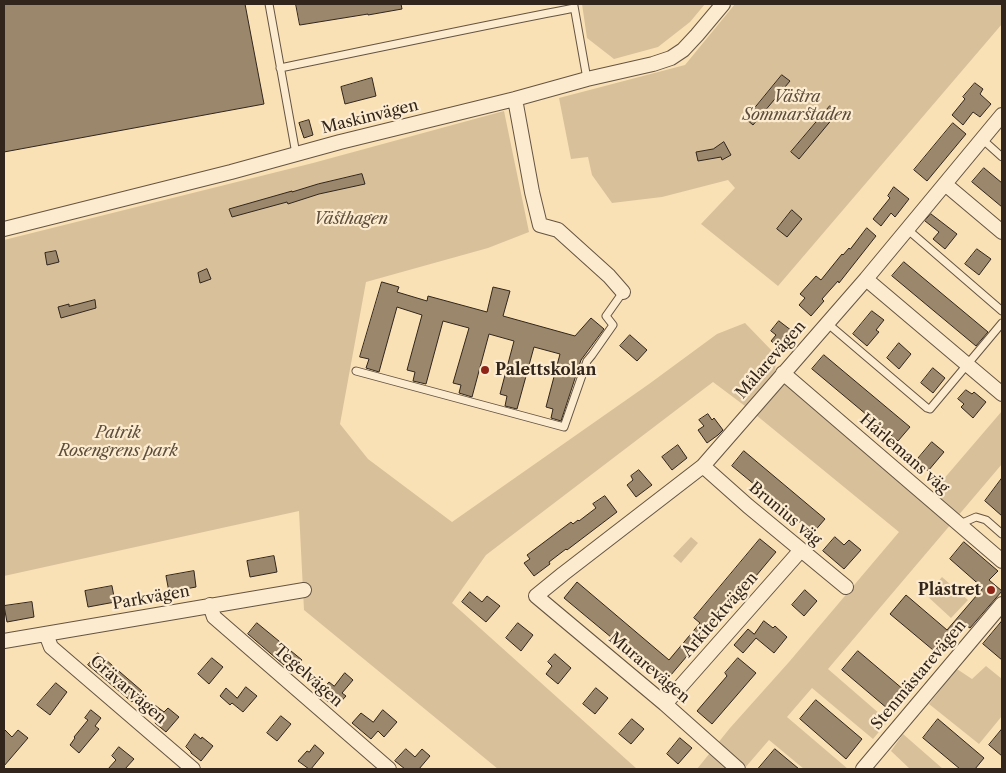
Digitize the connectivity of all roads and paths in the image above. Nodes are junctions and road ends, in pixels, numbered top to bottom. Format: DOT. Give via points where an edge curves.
graph roads {
  1 [pos="268,4"];
  2 [pos="722,4"];
  3 [pos="574,6"];
  4 [pos="280,68"];
  5 [pos="587,79"];
  6 [pos="515,99"];
  7 [pos="1002,115"];
  8 [pos="982,139"];
  9 [pos="296,154"];
  10 [pos="1002,157"];
  11 [pos="945,184"];
  12 [pos="4,229"];
  13 [pos="907,229"];
  14 [pos="1002,232"];
  15 [pos="866,279"];
  16 [pos="623,292"];
  17 [pos="1002,311"];
  18 [pos="827,323"];
  19 [pos="1002,323"];
  20 [pos="968,364"];
  21 [pos="356,371"];
  22 [pos="783,373"];
  23 [pos="1002,394"];
  24 [pos="703,466"];
  25 [pos="960,524"];
  26 [pos="1002,534"];
  27 [pos="801,550"];
  28 [pos="1002,561"];
  29 [pos="846,587"];
  30 [pos="304,590"];
  31 [pos="536,596"];
  32 [pos="1002,604"];
  33 [pos="210,605"];
  34 [pos="46,634"];
  35 [pos="4,641"];
  36 [pos="665,704"];
  37 [pos="193,769"];
  38 [pos="389,769"];
  39 [pos="738,769"];
  40 [pos="863,769"];
  1 -- 4 [label="lane"];
  2 -- 5 [label="street, Maskinvägen" via="688,45 671,58"];
  3 -- 4 [label="lane"];
  3 -- 5 [label="lane"];
  4 -- 9 [label="lane"];
  5 -- 6 [label="street, Maskinvägen"];
  6 -- 9 [label="street, Maskinvägen"];
  6 -- 16 [label="street" via="540,225 558,230"];
  7 -- 8 [label="street, Målarevägen"];
  8 -- 10 [label="lane"];
  8 -- 11 [label="street, Målarevägen"];
  9 -- 12 [label="street, Maskinvägen"];
  11 -- 13 [label="street, Målarevägen"];
  11 -- 14 [label="street"];
  13 -- 15 [label="street, Målarevägen"];
  13 -- 17 [label="lane"];
  15 -- 18 [label="street, Målarevägen"];
  15 -- 20 [label="street"];
  16 -- 21 [label="lane" via="606,316 613,325 587,361 564,427"];
  18 -- 20 [label="lane" via="930,409"];
  18 -- 22 [label="street, Målarevägen"];
  19 -- 20 [label="lane"];
  20 -- 23 [label="street"];
  22 -- 24 [label="street, Målarevägen"];
  22 -- 25 [label="street, Hårlemans väg"];
  24 -- 27 [label="street, Brunius väg"];
  24 -- 31 [label="street, Målarevägen"];
  25 -- 26 [label="lane" via="976,517 986,520"];
  25 -- 28 [label="street, Hårlemans väg"];
  27 -- 29 [label="street, Brunius väg"];
  27 -- 36 [label="street, Arkitektvägen"];
  30 -- 33 [label="street, Parkvägen"];
  31 -- 36 [label="street, Murarevägen"];
  32 -- 40 [label="street, Stenmästarevägen"];
  33 -- 34 [label="street, Parkvägen"];
  33 -- 38 [label="street, Tegelvägen" via="214,617"];
  34 -- 35 [label="street, Parkvägen"];
  34 -- 37 [label="street, Grävarvägen" via="51,648"];
  36 -- 39 [label="street, Murarevägen"];
}
